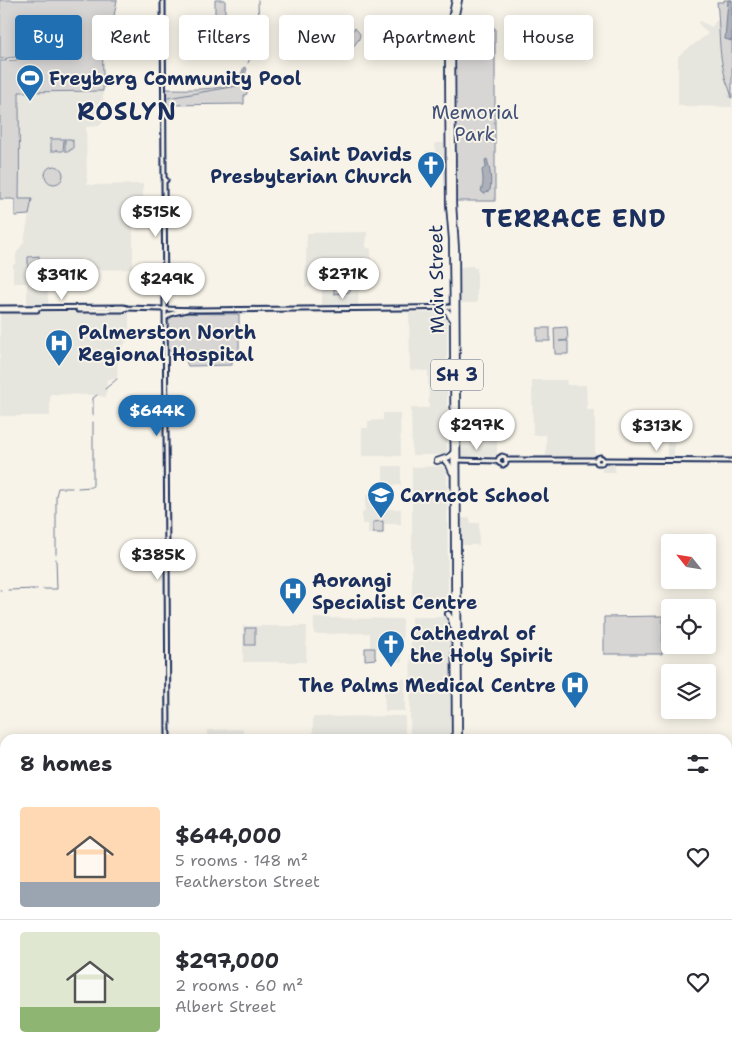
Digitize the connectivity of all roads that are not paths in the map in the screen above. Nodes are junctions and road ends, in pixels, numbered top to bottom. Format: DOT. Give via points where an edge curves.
graph roads {
  1 [pos="163,0"];
  2 [pos="457,0"];
  3 [pos="454,307"];
  4 [pos="442,308"];
  5 [pos="0,309"];
  6 [pos="165,309"];
  7 [pos="187,309"];
  8 [pos="166,320"];
  9 [pos="452,326"];
  10 [pos="453,452"];
  11 [pos="456,460"];
  12 [pos="437,461"];
  13 [pos="445,461"];
  14 [pos="732,461"];
  15 [pos="454,480"];
  16 [pos="448,614"];
  17 [pos="455,633"];
  18 [pos="168,734"];
  19 [pos="455,734"];
  20 [pos="459,734"];
  1 -- 6 [label="main road"];
  2 -- 3 [label="highway, Main Street / SH 3" via="452,44"];
  3 -- 4 [label="main road"];
  3 -- 9 [label="highway, Main Street / SH 3"];
  3 -- 11 [label="highway, Main Street / SH 3"];
  4 -- 7 [label="main road"];
  4 -- 9 [label="highway" via="450,314"];
  5 -- 6 [label="main road"];
  6 -- 7 [label="main road"];
  6 -- 8 [label="main road"];
  7 -- 8 [label="main road" via="171,313"];
  8 -- 18 [label="main road" via="167,553 170,554 167,560"];
  9 -- 10 [label="highway, Main Street / SH 3"];
  10 -- 11 [label="highway, Main Street / SH 3"];
  10 -- 12 [label="highway"];
  11 -- 14 [label="main road" via="498,461 502,456 506,460 596,460 600,457 603,460"];
  11 -- 15 [label="highway, Main Street / SH 3"];
  11 -- 20 [label="highway, Main Street / SH 3"];
  13 -- 15 [label="highway"];
  15 -- 17 [label="highway, Main Street / SH 3"];
  16 -- 17 [label="highway"];
  17 -- 19 [label="highway, Main Street / SH 3"];
}
